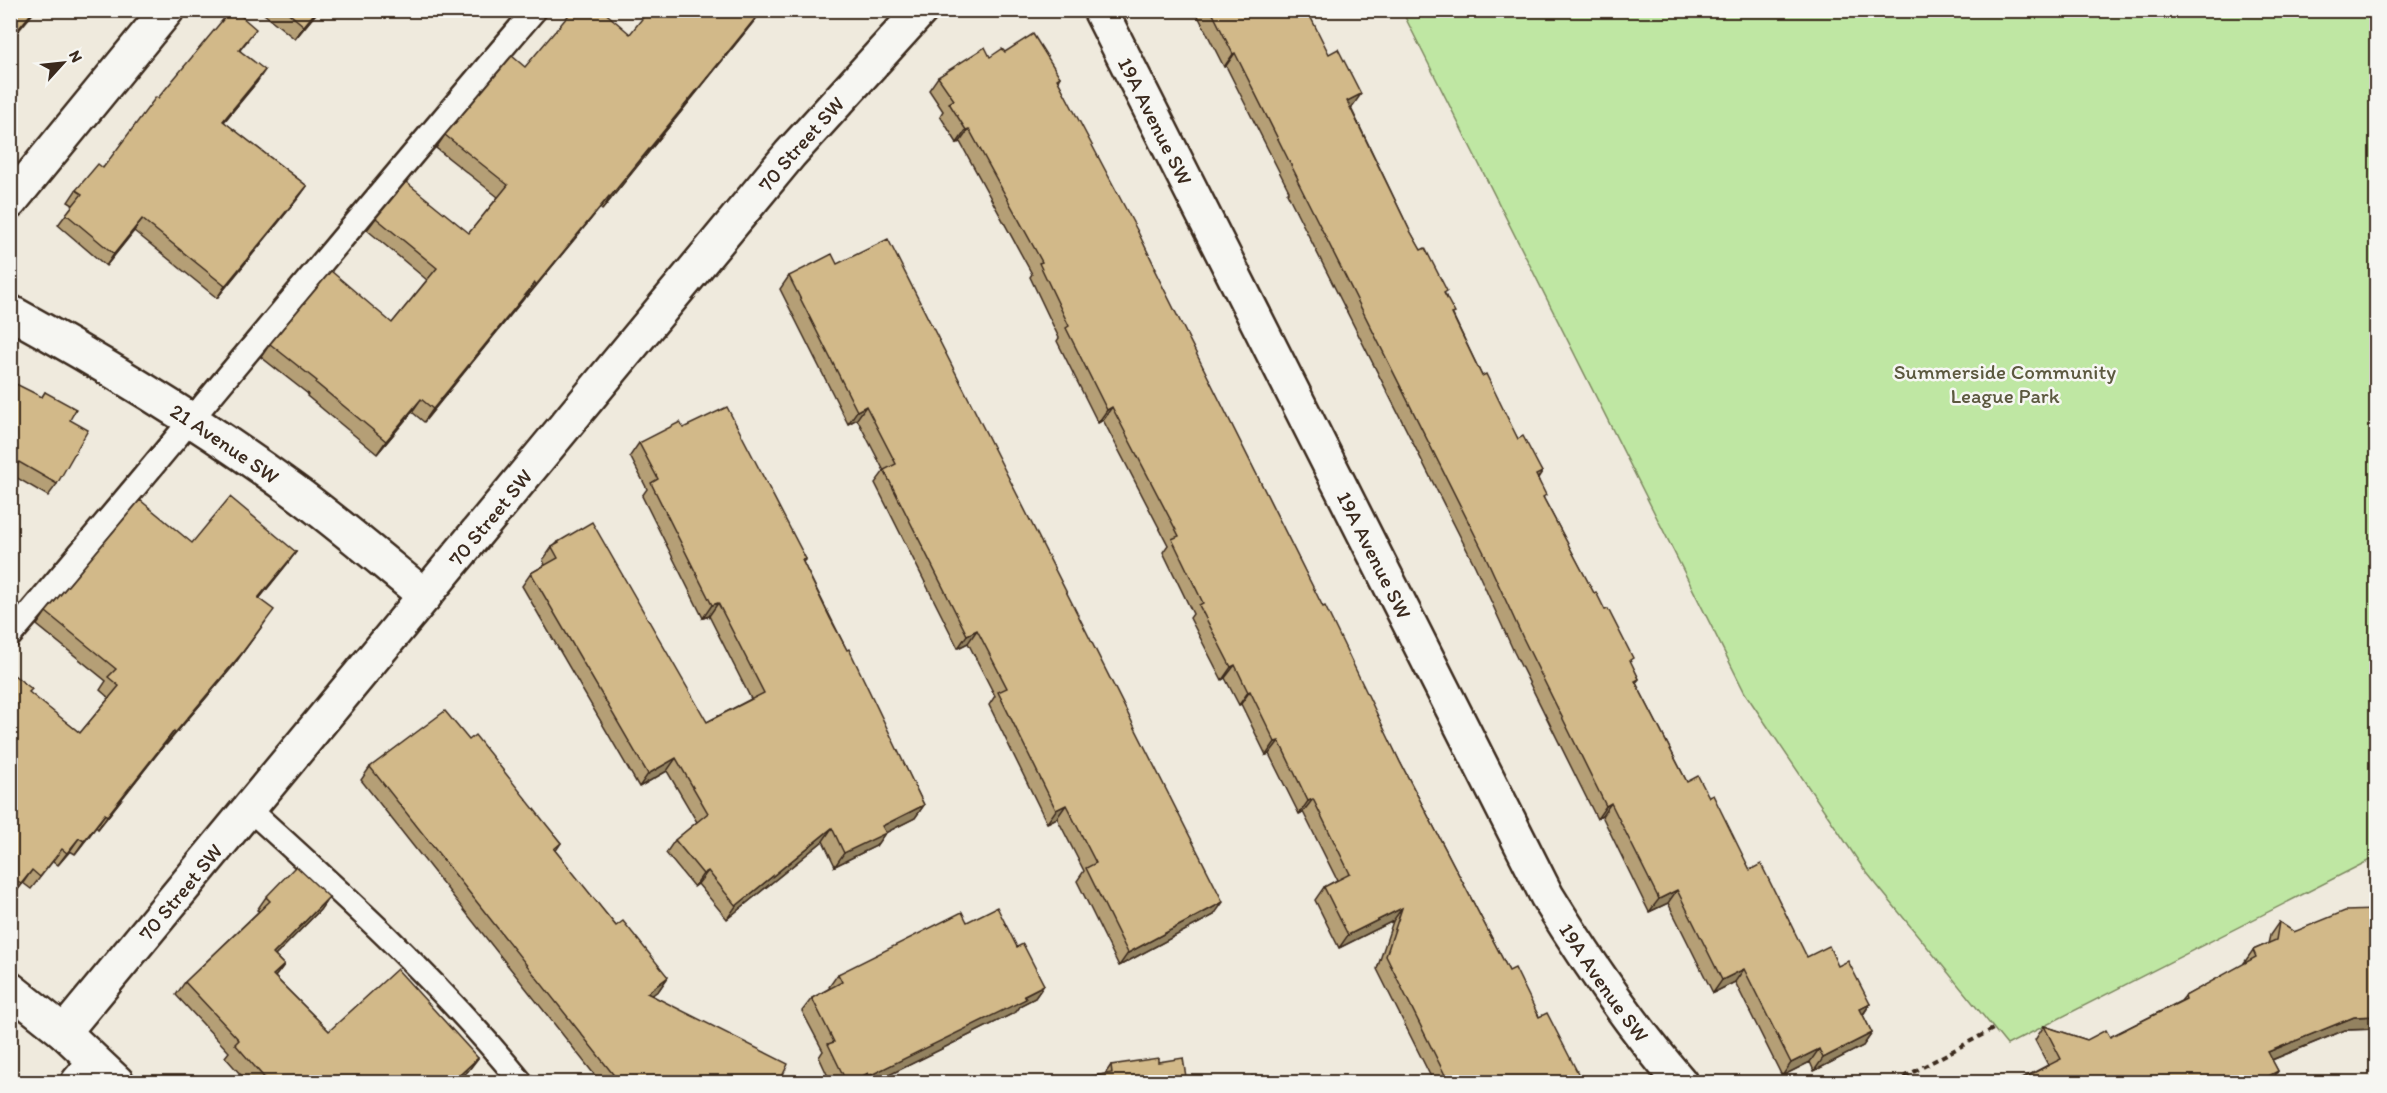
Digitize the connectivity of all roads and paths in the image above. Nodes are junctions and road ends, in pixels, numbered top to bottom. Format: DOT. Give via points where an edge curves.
graph roads {
  1 [pos="167,10"];
  2 [pos="536,10"];
  3 [pos="1100,10"];
  4 [pos="913,13"];
  5 [pos="10,202"];
  6 [pos="10,312"];
  7 [pos="192,421"];
  8 [pos="424,596"];
  9 [pos="10,636"];
  10 [pos="248,808"];
  11 [pos="10,989"];
  12 [pos="1993,1029"];
  13 [pos="64,1032"];
  14 [pos="97,1076"];
  15 [pos="521,1083"];
  16 [pos="1680,1083"];
  17 [pos="1894,1083"];
  1 -- 5 [label="street"];
  2 -- 7 [label="lane"];
  3 -- 16 [label="street, 19A Avenue SW" via="1546,896 1614,999"];
  4 -- 8 [label="street, 70 Street SW" via="790,154"];
  6 -- 7 [label="street, 21 Avenue SW"];
  7 -- 8 [label="street, 21 Avenue SW" via="294,491"];
  7 -- 9 [label="lane"];
  8 -- 10 [label="street, 70 Street SW"];
  10 -- 13 [label="street, 70 Street SW"];
  10 -- 15 [label="lane" via="441,990"];
  11 -- 13 [label="street"];
  12 -- 17 [label="path"];
  13 -- 14 [label="street"];
}
